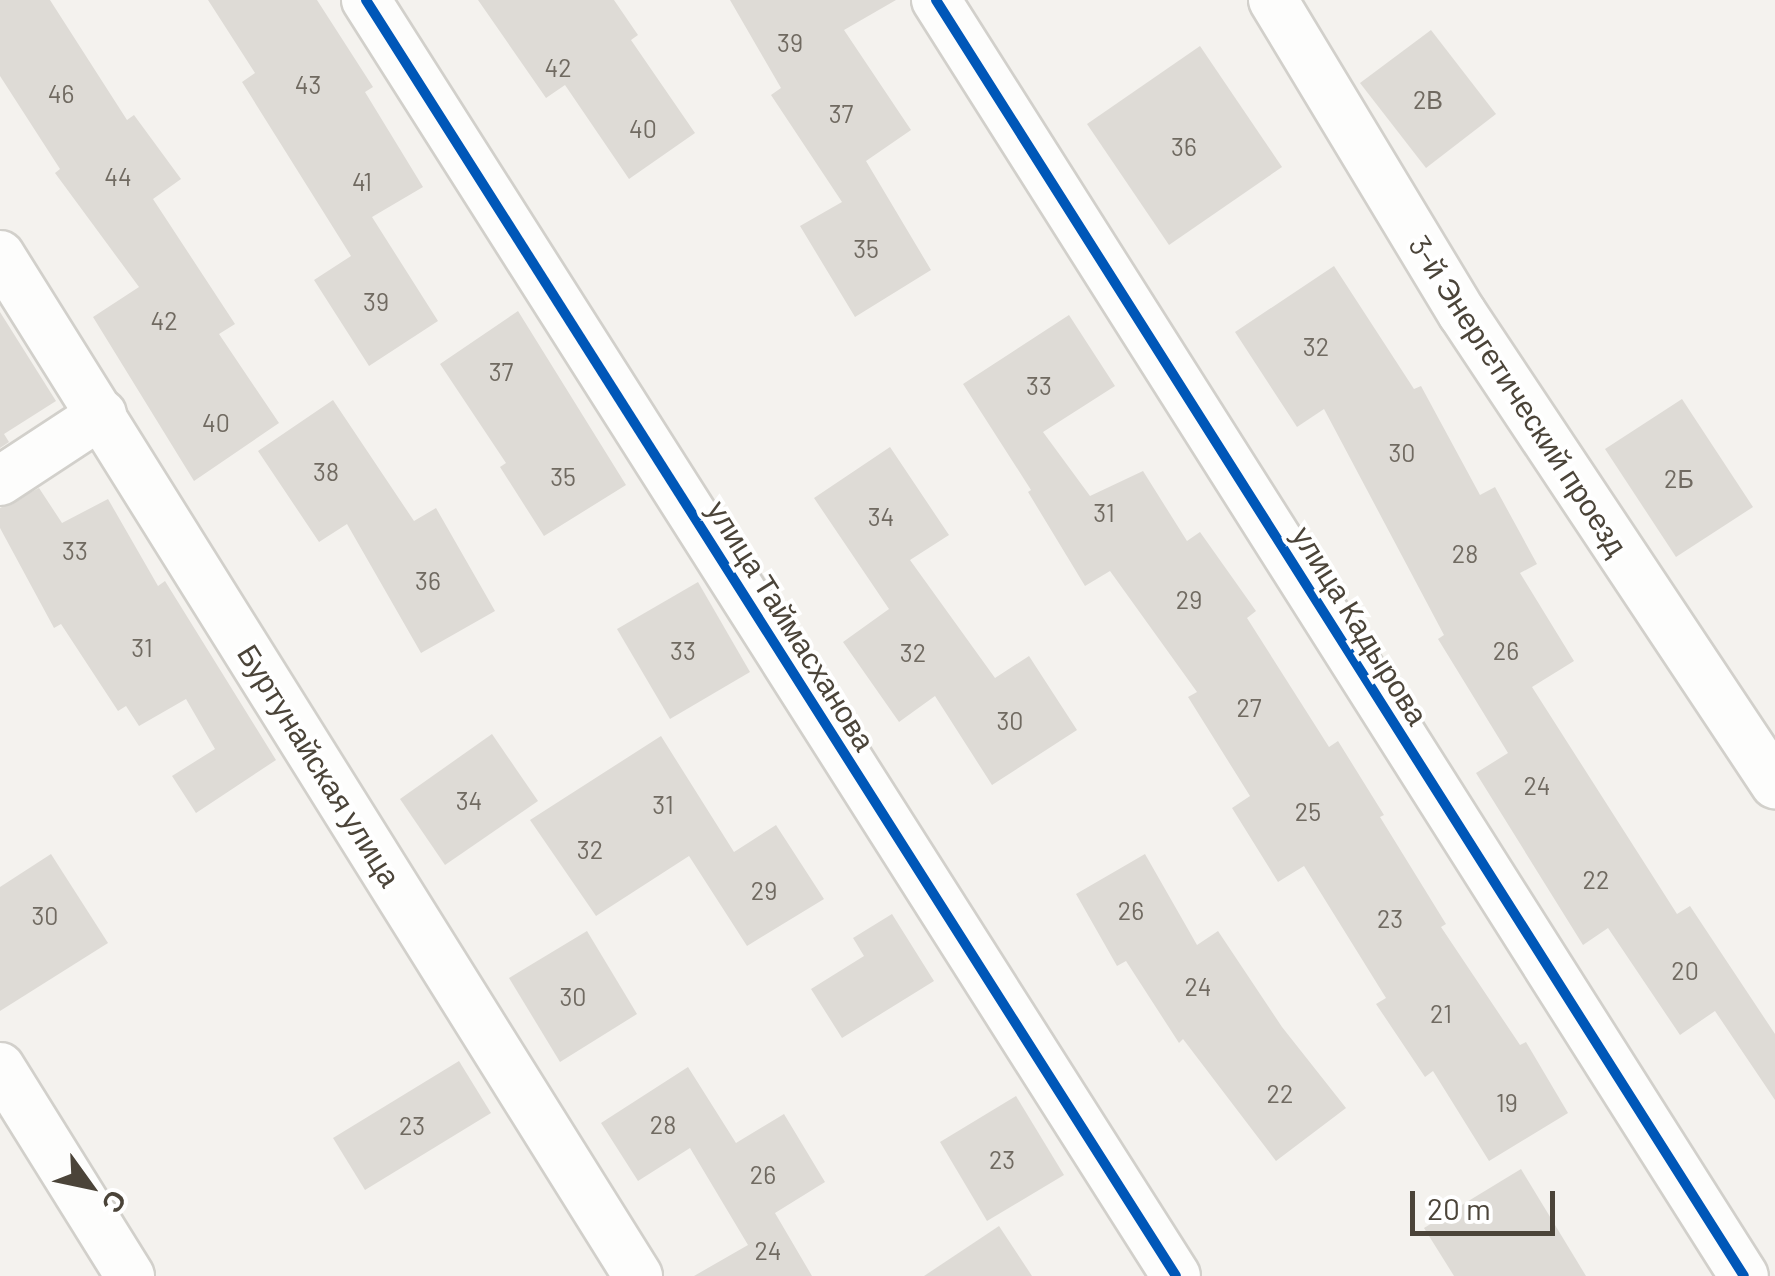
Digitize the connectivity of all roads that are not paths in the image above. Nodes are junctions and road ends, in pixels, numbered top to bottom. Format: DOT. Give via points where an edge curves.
graph roads {
  1 [pos="366,0"];
  2 [pos="936,0"];
  3 [pos="1273,0"];
  4 [pos="0,255"];
  5 [pos="102,414"];
  6 [pos="0,481"];
  7 [pos="1775,784"];
  8 [pos="0,1067"];
  9 [pos="130,1276"];
  10 [pos="638,1276"];
  11 [pos="1176,1276"];
  12 [pos="1744,1276"];
  1 -- 11 [label="street, улица Таймасханова"];
  2 -- 12 [label="street, улица Кадырова"];
  3 -- 7 [label="street, 3-й Энергетический проезд" via="1462,313"];
  4 -- 5 [label="street, Буртунайская улица"];
  5 -- 6 [label="street"];
  5 -- 10 [label="street, Буртунайская улица"];
  8 -- 9 [label="street"];
}
